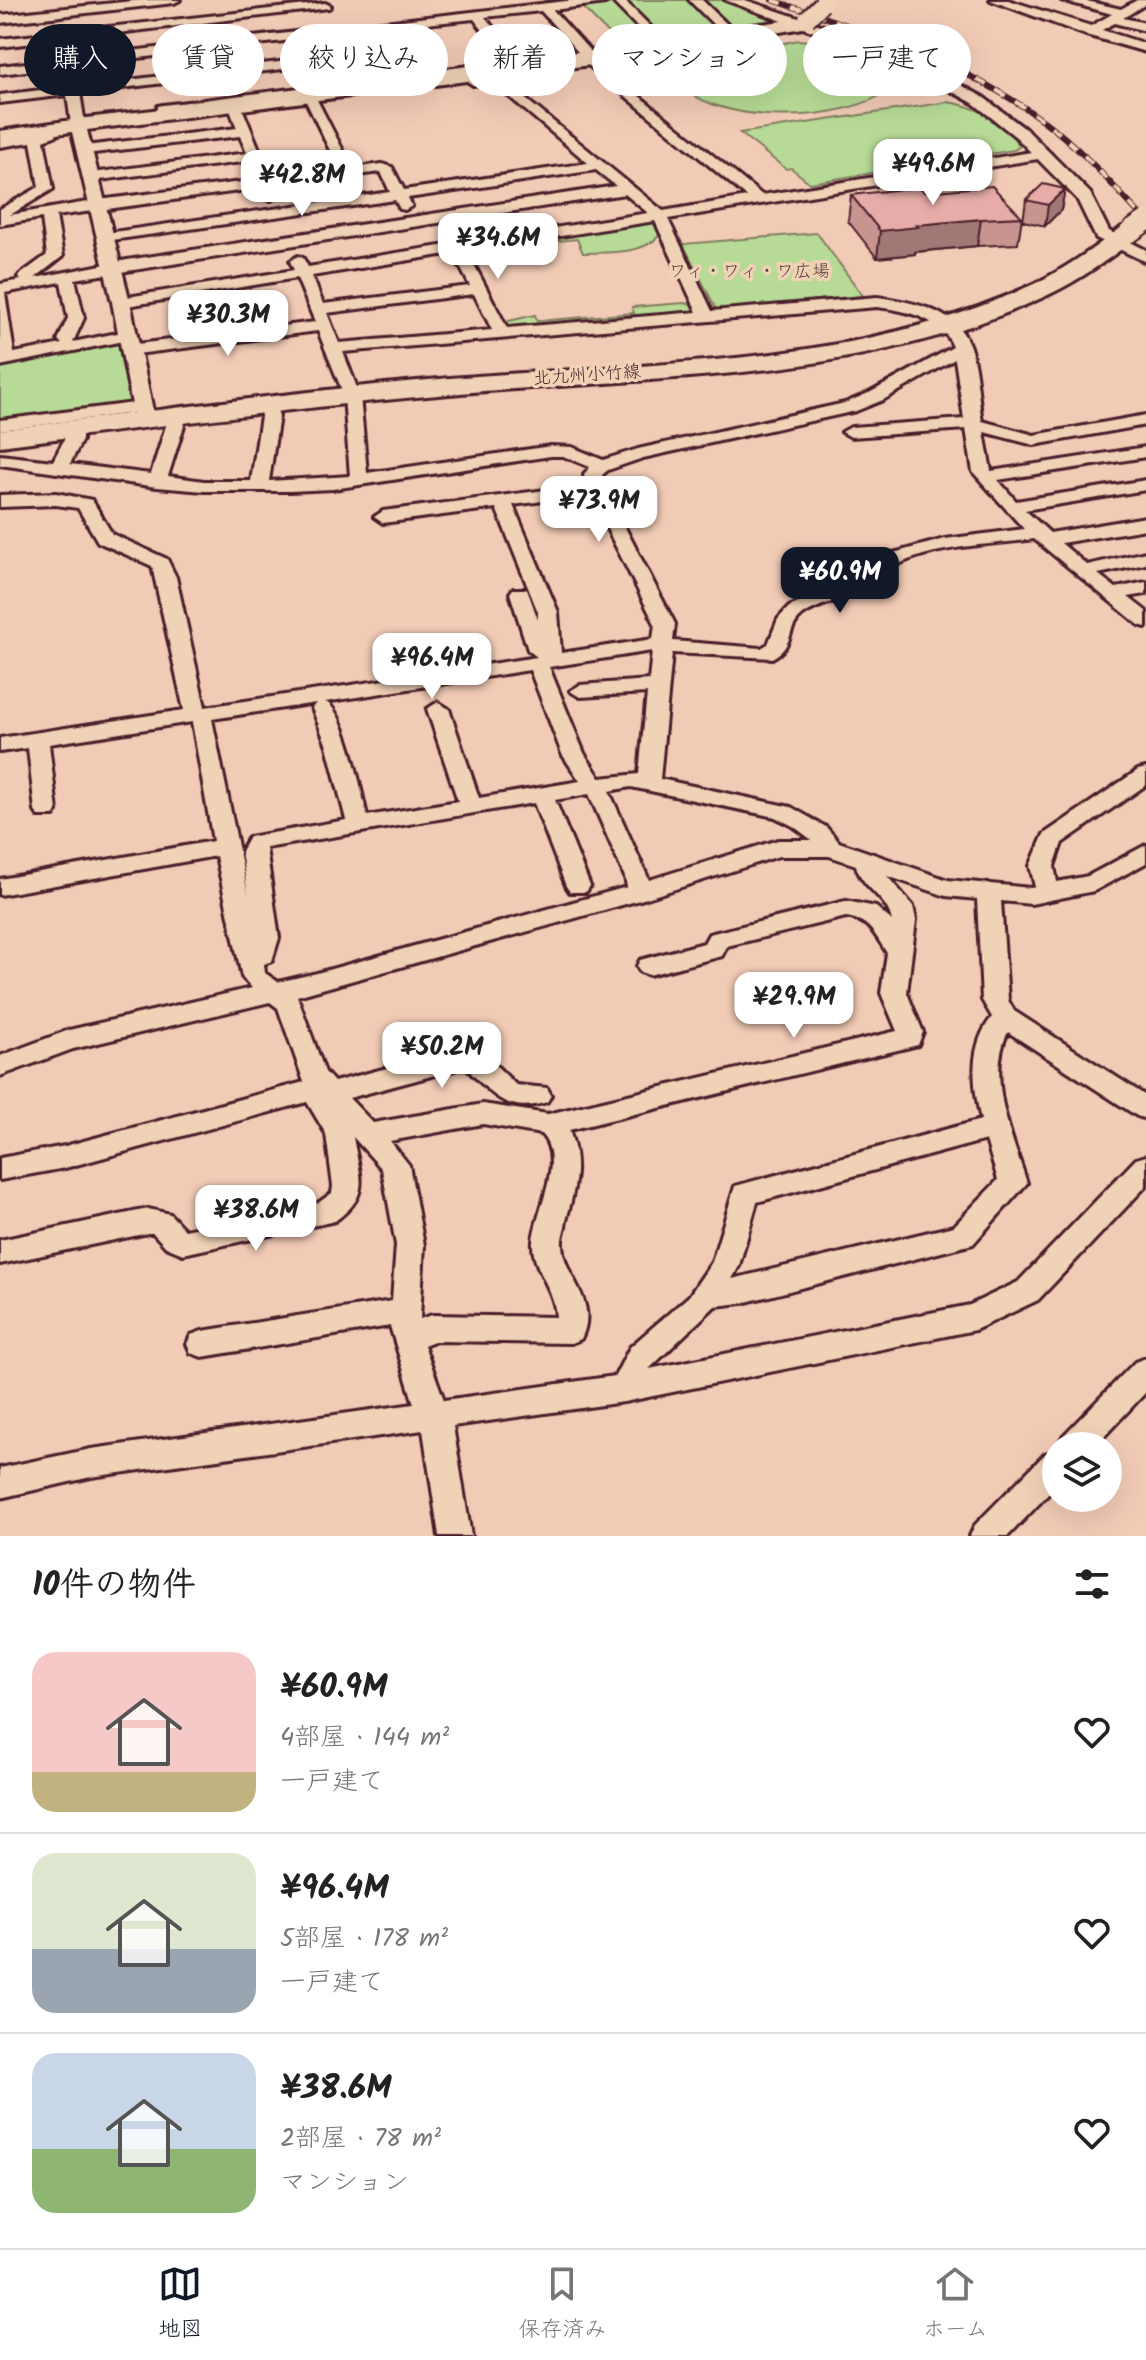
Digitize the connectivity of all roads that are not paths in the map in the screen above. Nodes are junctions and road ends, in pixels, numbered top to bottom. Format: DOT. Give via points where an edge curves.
graph roads {
  1 [pos="174,0"];
  2 [pos="605,0"];
  3 [pos="617,0"];
  4 [pos="695,0"];
  5 [pos="732,0"];
  6 [pos="996,0"];
  7 [pos="1067,0"];
  8 [pos="822,2"];
  9 [pos="122,3"];
  10 [pos="323,3"];
  11 [pos="1143,4"];
  12 [pos="53,6"];
  13 [pos="544,7"];
  14 [pos="195,15"];
  15 [pos="477,15"];
  16 [pos="1117,16"];
  17 [pos="0,19"];
  18 [pos="804,21"];
  19 [pos="408,23"];
  20 [pos="136,24"];
  21 [pos="199,24"];
  22 [pos="336,24"];
  23 [pos="400,24"];
  24 [pos="484,24"];
  25 [pos="641,24"];
  26 [pos="720,24"];
  27 [pos="783,24"];
  28 [pos="1146,27"];
  29 [pos="1090,32"];
  30 [pos="24,40"];
  31 [pos="0,43"];
  32 [pos="1146,48"];
  33 [pos="592,57"];
  34 [pos="589,58"];
  35 [pos="576,59"];
  36 [pos="24,67"];
  37 [pos="0,70"];
  38 [pos="448,76"];
  39 [pos="448,83"];
  40 [pos="24,96"];
  41 [pos="74,96"];
  42 [pos="228,96"];
  43 [pos="283,96"];
  44 [pos="298,96"];
  45 [pos="309,96"];
  46 [pos="0,99"];
  47 [pos="231,102"];
  48 [pos="79,127"];
  49 [pos="245,131"];
  50 [pos="0,136"];
  51 [pos="37,137"];
  52 [pos="0,143"];
  53 [pos="85,150"];
  54 [pos="1044,154"];
  55 [pos="255,156"];
  56 [pos="599,165"];
  57 [pos="347,172"];
  58 [pos="92,177"];
  59 [pos="266,183"];
  60 [pos="627,189"];
  61 [pos="399,195"];
  62 [pos="759,200"];
  63 [pos="98,202"];
  64 [pos="278,212"];
  65 [pos="48,213"];
  66 [pos="1,216"];
  67 [pos="660,216"];
  68 [pos="415,224"];
  69 [pos="1131,231"];
  70 [pos="105,237"];
  71 [pos="290,242"];
  72 [pos="458,248"];
  73 [pos="430,253"];
  74 [pos="1146,257"];
  75 [pos="113,266"];
  76 [pos="303,273"];
  77 [pos="67,276"];
  78 [pos="26,277"];
  79 [pos="0,282"];
  80 [pos="0,289"];
  81 [pos="480,289"];
  82 [pos="0,296"];
  83 [pos="121,302"];
  84 [pos="706,315"];
  85 [pos="319,318"];
  86 [pos="948,324"];
  87 [pos="501,332"];
  88 [pos="127,339"];
  89 [pos="66,340"];
  90 [pos="332,348"];
  91 [pos="961,349"];
  92 [pos="2,355"];
  93 [pos="350,392"];
  94 [pos="268,406"];
  95 [pos="143,414"];
  96 [pos="178,416"];
  97 [pos="1146,420"];
  98 [pos="972,424"];
  99 [pos="1120,424"];
  100 [pos="0,425"];
  101 [pos="73,429"];
  102 [pos="851,432"];
  103 [pos="0,438"];
  104 [pos="1146,451"];
  105 [pos="0,460"];
  106 [pos="602,466"];
  107 [pos="59,468"];
  108 [pos="985,477"];
  109 [pos="359,480"];
  110 [pos="157,482"];
  111 [pos="1146,485"];
  112 [pos="259,486"];
  113 [pos="596,489"];
  114 [pos="0,501"];
  115 [pos="502,501"];
  116 [pos="1012,507"];
  117 [pos="383,517"];
  118 [pos="1146,523"];
  119 [pos="1042,536"];
  120 [pos="1146,558"];
  121 [pos="1084,571"];
  122 [pos="1146,588"];
  123 [pos="520,593"];
  124 [pos="1113,594"];
  125 [pos="1146,621"];
  126 [pos="661,644"];
  127 [pos="546,659"];
  128 [pos="657,686"];
  129 [pos="580,691"];
  130 [pos="323,708"];
  131 [pos="438,709"];
  132 [pos="196,715"];
  133 [pos="38,739"];
  134 [pos="0,745"];
  135 [pos="1146,775"];
  136 [pos="649,781"];
  137 [pos="596,786"];
  138 [pos="542,794"];
  139 [pos="471,806"];
  140 [pos="46,811"];
  141 [pos="358,824"];
  142 [pos="226,847"];
  143 [pos="831,848"];
  144 [pos="1146,853"];
  145 [pos="867,862"];
  146 [pos="578,886"];
  147 [pos="0,887"];
  148 [pos="639,892"];
  149 [pos="989,893"];
  150 [pos="1048,893"];
  151 [pos="899,952"];
  152 [pos="250,960"];
  153 [pos="649,966"];
  154 [pos="271,992"];
  155 [pos="1005,1018"];
  156 [pos="0,1066"];
  157 [pos="322,1090"];
  158 [pos="538,1095"];
  159 [pos="1146,1109"];
  160 [pos="548,1125"];
  161 [pos="996,1127"];
  162 [pos="367,1135"];
  163 [pos="1146,1167"];
  164 [pos="0,1169"];
  165 [pos="0,1252"];
  166 [pos="707,1294"];
  167 [pos="407,1325"];
  168 [pos="202,1344"];
  169 [pos="1146,1371"];
  170 [pos="624,1388"];
  171 [pos="436,1415"];
  172 [pos="1087,1432"];
  173 [pos="1042,1478"];
  174 [pos="0,1483"];
  175 [pos="450,1535"];
  176 [pos="986,1536"];
  1 -- 9 [label="street"];
  2 -- 13 [label="street"];
  3 -- 25 [label="street"];
  4 -- 26 [label="street"];
  5 -- 18 [label="street"];
  6 -- 29 [label="street"];
  7 -- 16 [label="street"];
  8 -- 18 [label="street, bridge"];
  9 -- 12 [label="street"];
  10 -- 14 [label="street"];
  10 -- 22 [label="street"];
  11 -- 16 [label="street"];
  12 -- 17 [label="street"];
  13 -- 15 [label="street"];
  13 -- 34 [label="street"];
  14 -- 20 [label="street"];
  14 -- 21 [label="street"];
  15 -- 19 [label="street"];
  15 -- 24 [label="street"];
  16 -- 28 [label="street"];
  16 -- 29 [label="street"];
  18 -- 27 [label="street"];
  18 -- 34 [label="street"];
  18 -- 54 [label="street" via="958,89 998,114"];
  19 -- 23 [label="street"];
  29 -- 32 [label="street"];
  30 -- 31 [label="street"];
  33 -- 34 [label="street"];
  34 -- 35 [label="street"];
  34 -- 38 [label="street"];
  34 -- 62 [label="street"];
  36 -- 37 [label="street"];
  39 -- 56 [label="street" via="495,78"];
  40 -- 46 [label="street"];
  41 -- 48 [label="street"];
  42 -- 47 [label="street"];
  43 -- 47 [label="street"];
  44 -- 47 [label="street"];
  45 -- 57 [label="street"];
  47 -- 48 [label="street"];
  47 -- 49 [label="street"];
  48 -- 50 [label="street"];
  48 -- 51 [label="street"];
  48 -- 53 [label="street"];
  49 -- 53 [label="street"];
  49 -- 55 [label="street"];
  51 -- 52 [label="street"];
  51 -- 66 [label="street" via="46,189"];
  53 -- 58 [label="street"];
  54 -- 62 [label="street"];
  54 -- 69 [label="street" via="1084,197 1102,234"];
  55 -- 58 [label="street"];
  55 -- 59 [label="street"];
  56 -- 60 [label="street"];
  56 -- 61 [label="street"];
  57 -- 59 [label="street"];
  57 -- 61 [label="street" via="387,170"];
  58 -- 63 [label="street"];
  59 -- 63 [label="street"];
  59 -- 64 [label="street"];
  60 -- 67 [label="street"];
  60 -- 68 [label="street"];
  61 -- 64 [label="street"];
  61 -- 68 [label="street"];
  62 -- 67 [label="street"];
  63 -- 65 [label="street"];
  63 -- 66 [label="street"];
  63 -- 70 [label="street"];
  64 -- 70 [label="street"];
  64 -- 71 [label="street"];
  65 -- 66 [label="street"];
  65 -- 78 [label="street" via="55,256"];
  67 -- 72 [label="street"];
  67 -- 84 [label="street"];
  68 -- 71 [label="street"];
  68 -- 73 [label="street"];
  69 -- 74 [label="street"];
  69 -- 86 [label="main road, 北九州小竹線" via="1044,288"];
  70 -- 75 [label="street"];
  71 -- 75 [label="street"];
  71 -- 76 [label="street"];
  72 -- 73 [label="street"];
  72 -- 81 [label="street"];
  73 -- 76 [label="street"];
  75 -- 77 [label="street"];
  75 -- 78 [label="street"];
  75 -- 83 [label="street"];
  76 -- 83 [label="street"];
  76 -- 85 [label="street"];
  77 -- 80 [label="street"];
  77 -- 89 [label="street" via="76,318"];
  78 -- 79 [label="street"];
  81 -- 85 [label="street"];
  81 -- 87 [label="street"];
  82 -- 92 [label="street"];
  83 -- 88 [label="street"];
  84 -- 86 [label="street" via="877,302 912,307"];
  84 -- 87 [label="street"];
  85 -- 88 [label="street"];
  85 -- 90 [label="street"];
  86 -- 91 [label="street"];
  86 -- 93 [label="main road, 北九州小竹線" via="766,362"];
  87 -- 90 [label="street"];
  88 -- 89 [label="street"];
  88 -- 92 [label="street"];
  88 -- 95 [label="street"];
  89 -- 92 [label="street"];
  90 -- 93 [label="street"];
  91 -- 98 [label="street"];
  91 -- 106 [label="street" via="850,407"];
  93 -- 94 [label="main road, 北九州小竹線"];
  93 -- 109 [label="street"];
  94 -- 96 [label="main road, 北九州小竹線"];
  94 -- 112 [label="street"];
  95 -- 96 [label="main road, 北九州小竹線"];
  95 -- 100 [label="street"];
  95 -- 101 [label="main road, 北九州小竹線"];
  96 -- 110 [label="street"];
  97 -- 99 [label="street"];
  98 -- 99 [label="street" via="1034,440"];
  98 -- 102 [label="street"];
  98 -- 108 [label="street"];
  99 -- 104 [label="street"];
  101 -- 103 [label="main road, 北九州小竹線"];
  101 -- 107 [label="street"];
  104 -- 108 [label="street"];
  105 -- 107 [label="street"];
  106 -- 109 [label="street" via="566,451 551,451"];
  106 -- 113 [label="street" via="593,474"];
  107 -- 110 [label="street"];
  108 -- 116 [label="street"];
  109 -- 112 [label="street"];
  110 -- 112 [label="street"];
  111 -- 116 [label="street"];
  113 -- 115 [label="street"];
  113 -- 126 [label="street" via="665,624"];
  114 -- 132 [label="street" via="85,504 105,538 160,563"];
  115 -- 117 [label="street"];
  115 -- 127 [label="street" via="548,612"];
  116 -- 119 [label="street"];
  118 -- 119 [label="street"];
  119 -- 121 [label="street"];
  119 -- 126 [label="street" via="895,558 851,588 807,603 790,615 777,647 765,654"];
  120 -- 121 [label="street"];
  121 -- 124 [label="street"];
  122 -- 124 [label="street"];
  123 -- 127 [label="street" via="538,650"];
  124 -- 125 [label="street"];
  126 -- 127 [label="street"];
  126 -- 128 [label="street"];
  127 -- 132 [label="street"];
  127 -- 137 [label="street" via="573,754"];
  128 -- 129 [label="street"];
  128 -- 136 [label="street"];
  130 -- 141 [label="street"];
  131 -- 139 [label="street"];
  132 -- 133 [label="street"];
  132 -- 142 [label="street" via="203,721"];
  133 -- 134 [label="street"];
  133 -- 140 [label="street"];
  135 -- 150 [label="street" via="1057,832 1042,866"];
  136 -- 137 [label="street"];
  136 -- 143 [label="street" via="676,792 782,812 821,832"];
  137 -- 138 [label="street"];
  137 -- 148 [label="street"];
  138 -- 139 [label="street"];
  138 -- 146 [label="street"];
  139 -- 141 [label="street"];
  141 -- 152 [label="street" via="257,842 253,851 267,938 263,955"];
  142 -- 147 [label="street"];
  142 -- 152 [label="street"];
  143 -- 145 [label="street"];
  143 -- 148 [label="street" via="778,848"];
  144 -- 150 [label="street" via="1094,883"];
  145 -- 149 [label="street" via="946,888"];
  145 -- 151 [label="street" via="868,870 901,906"];
  148 -- 154 [label="street"];
  149 -- 150 [label="street"];
  149 -- 155 [label="street" via="995,1000"];
  151 -- 153 [label="street" via="877,918 846,909 718,940 713,950"];
  151 -- 160 [label="street" via="894,993 909,1038"];
  152 -- 154 [label="street" via="254,977"];
  154 -- 156 [label="street" via="69,1040"];
  154 -- 157 [label="street" via="289,1003"];
  155 -- 159 [label="street"];
  155 -- 161 [label="street" via="995,1027 986,1071"];
  157 -- 158 [label="street" via="470,1056 510,1095"];
  157 -- 162 [label="street"];
  157 -- 164 [label="street"];
  157 -- 165 [label="street" via="339,1133 347,1186 344,1199 325,1213 183,1242 160,1222 148,1221"];
  160 -- 162 [label="street" via="483,1114"];
  160 -- 167 [label="street" via="557,1133 565,1169 547,1243 570,1303 571,1330"];
  161 -- 166 [label="street" via="745,1194 725,1266"];
  161 -- 166 [label="street" via="1013,1183 963,1236 742,1291"];
  162 -- 167 [label="street" via="395,1165 410,1245"];
  163 -- 170 [label="street" via="1028,1291 975,1317"];
  166 -- 170 [label="street" via="641,1356"];
  167 -- 168 [label="street"];
  167 -- 171 [label="street" via="424,1392"];
  169 -- 172 [label="street"];
  170 -- 171 [label="street"];
  171 -- 174 [label="street" via="91,1463"];
  171 -- 175 [label="street"];
  173 -- 176 [label="street"];
}
